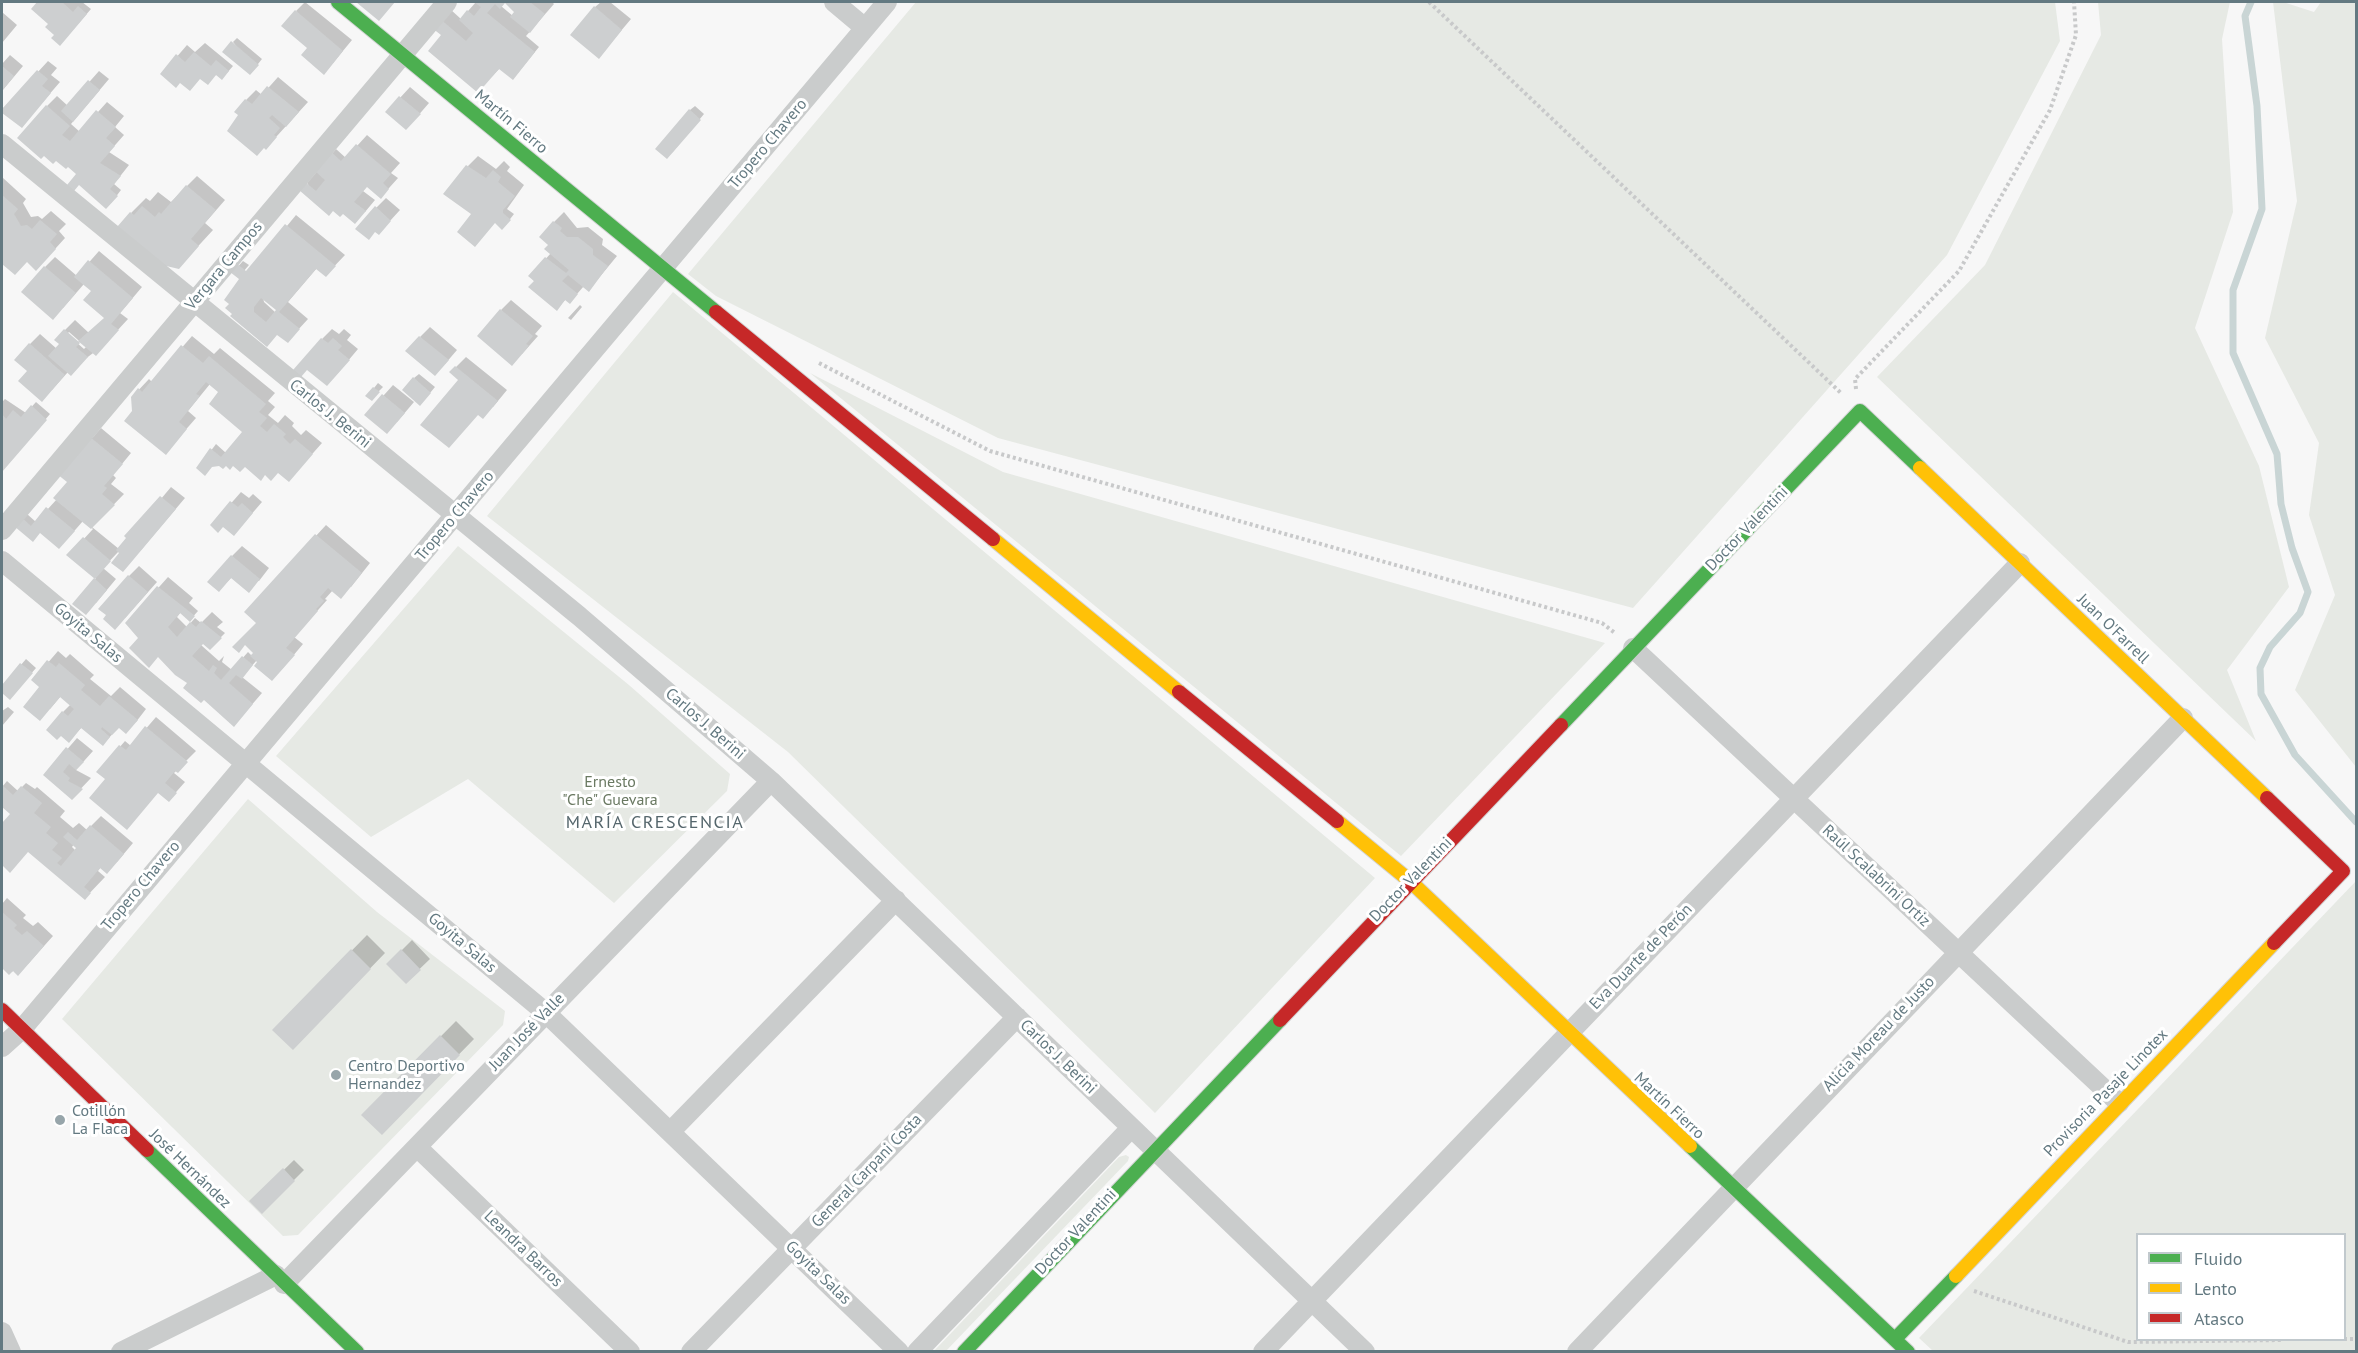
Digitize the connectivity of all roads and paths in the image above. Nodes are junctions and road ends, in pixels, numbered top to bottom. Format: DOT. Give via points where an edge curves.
graph roads {
  1 [pos="338,2"];
  2 [pos="447,2"];
  3 [pos="834,2"];
  4 [pos="887,2"];
  5 [pos="1429,2"];
  6 [pos="2074,2"];
  7 [pos="865,28"];
  8 [pos="402,54"];
  9 [pos="2,144"];
  10 [pos="663,268"];
  11 [pos="194,302"];
  12 [pos="812,359"];
  13 [pos="1860,411"];
  14 [pos="455,516"];
  15 [pos="2,530"];
  16 [pos="2,561"];
  17 [pos="2020,563"];
  18 [pos="1633,648"];
  19 [pos="2183,718"];
  20 [pos="244,762"];
  21 [pos="771,781"];
  22 [pos="1793,798"];
  23 [pos="2343,871"];
  24 [pos="1410,881"];
  25 [pos="896,900"];
  26 [pos="1957,952"];
  27 [pos="2,1010"];
  28 [pos="545,1012"];
  29 [pos="1017,1017"];
  30 [pos="22,1029"];
  31 [pos="1568,1033"];
  32 [pos="2,1047"];
  33 [pos="2119,1103"];
  34 [pos="1131,1128"];
  35 [pos="671,1131"];
  36 [pos="417,1147"];
  37 [pos="1154,1151"];
  38 [pos="1733,1189"];
  39 [pos="792,1248"];
  40 [pos="280,1279"];
  41 [pos="1948,1282"];
  42 [pos="1312,1301"];
  43 [pos="2,1332"];
  44 [pos="1895,1339"];
  45 [pos="2206,1341"];
  46 [pos="11,1352"];
  47 [pos="121,1352"];
  48 [pos="357,1352"];
  49 [pos="630,1352"];
  50 [pos="691,1352"];
  51 [pos="899,1352"];
  52 [pos="917,1352"];
  53 [pos="964,1352"];
  54 [pos="1263,1352"];
  55 [pos="1365,1352"];
  56 [pos="1577,1352"];
  57 [pos="1908,1352"];
  1 -- 8 [label="street, Martín Fierro"];
  2 -- 8 [label="street, Vergara Campos"];
  3 -- 7 [label="street"];
  4 -- 7 [label="street, Tropero Chavero"];
  5 -- 13 [label="path"];
  6 -- 13 [label="path" via="2076,35 2050,110 1959,271 1855,379"];
  7 -- 10 [label="street, Tropero Chavero"];
  8 -- 10 [label="street, Martín Fierro"];
  8 -- 11 [label="street, Vergara Campos"];
  9 -- 11 [label="street, Carlos J. Berini"];
  10 -- 14 [label="street, Tropero Chavero"];
  10 -- 24 [label="street, Martín Fierro"];
  11 -- 14 [label="street, Carlos J. Berini"];
  11 -- 15 [label="street, Vergara Campos"];
  12 -- 18 [label="path" via="990,451 1602,623"];
  13 -- 17 [label="street, Juan O'Farrell"];
  13 -- 18 [label="street, Doctor Valentini"];
  14 -- 20 [label="street, Tropero Chavero"];
  14 -- 21 [label="street, Carlos J. Berini" via="579,616"];
  16 -- 20 [label="street, Goyita Salas"];
  17 -- 19 [label="street, Juan O'Farrell"];
  17 -- 22 [label="street, Eva Duarte de Perón"];
  18 -- 22 [label="street, Raúl Scalabrini Ortiz"];
  18 -- 24 [label="street, Doctor Valentini"];
  19 -- 23 [label="street, Juan O'Farrell"];
  19 -- 26 [label="street, Alicia Moreau de Justo"];
  20 -- 28 [label="street, Goyita Salas"];
  20 -- 30 [label="street, Tropero Chavero"];
  21 -- 25 [label="street, Carlos J. Berini"];
  21 -- 28 [label="street, Juan José Valle"];
  22 -- 26 [label="street, Raúl Scalabrini Ortiz"];
  22 -- 31 [label="street, Eva Duarte de Perón"];
  23 -- 33 [label="street, Provisoria Pasaje Linotex"];
  24 -- 31 [label="street, Martín Fierro"];
  24 -- 37 [label="street, Doctor Valentini"];
  25 -- 29 [label="street, Carlos J. Berini"];
  25 -- 35 [label="street"];
  26 -- 33 [label="street, Raúl Scalabrini Ortiz"];
  26 -- 38 [label="street, Alicia Moreau de Justo"];
  27 -- 30 [label="street, José Hernández"];
  28 -- 35 [label="street, Goyita Salas"];
  28 -- 36 [label="street, Juan José Valle"];
  29 -- 34 [label="street, Carlos J. Berini"];
  29 -- 39 [label="street, General Carpani Costa"];
  30 -- 32 [label="street, Tropero Chavero"];
  30 -- 40 [label="street, José Hernández"];
  31 -- 38 [label="street, Martín Fierro"];
  31 -- 42 [label="street, Eva Duarte de Perón"];
  33 -- 41 [label="street, Provisoria Pasaje Linotex"];
  34 -- 37 [label="street, Carlos J. Berini"];
  34 -- 52 [label="street, Doctor Valentini"];
  35 -- 39 [label="street, Goyita Salas"];
  36 -- 40 [label="street, Juan José Valle"];
  36 -- 49 [label="street, Leandra Barros"];
  37 -- 42 [label="street, Carlos J. Berini"];
  37 -- 53 [label="street, Doctor Valentini"];
  38 -- 44 [label="street, Martín Fierro"];
  38 -- 56 [label="street, Alicia Moreau de Justo"];
  39 -- 50 [label="street, General Carpani Costa"];
  39 -- 51 [label="street, Goyita Salas"];
  40 -- 47 [label="street, Juan José Valle"];
  40 -- 48 [label="street, José Hernández"];
  41 -- 44 [label="street, Provisoria Pasaje Linotex"];
  41 -- 45 [label="path" via="2128,1342"];
  42 -- 54 [label="street, Eva Duarte de Perón"];
  42 -- 55 [label="street, Carlos J. Berini"];
  43 -- 46 [label="street"];
  44 -- 57 [label="street, Martín Fierro"];
}
